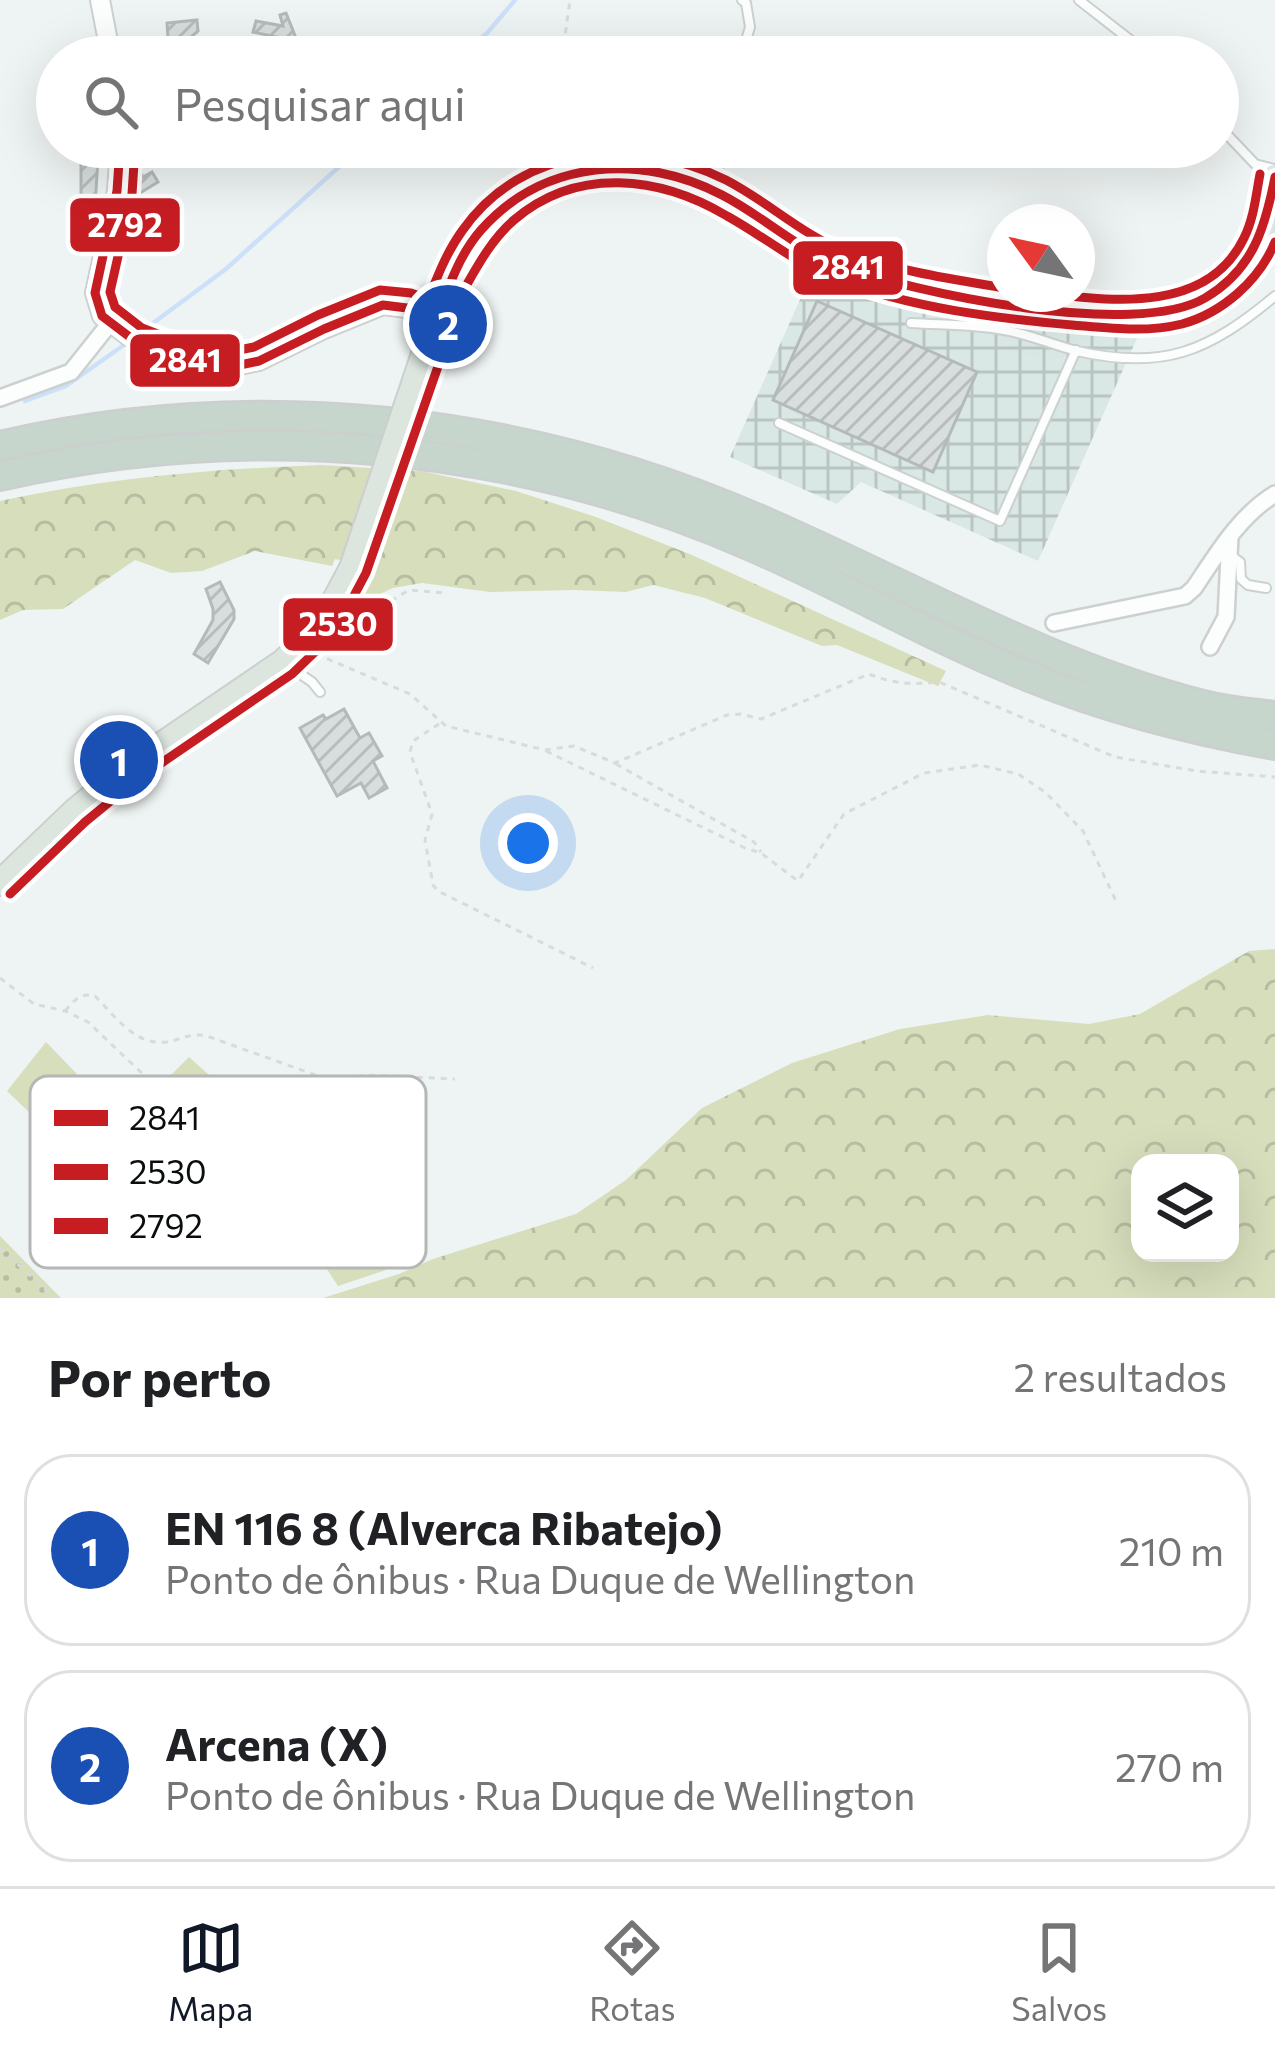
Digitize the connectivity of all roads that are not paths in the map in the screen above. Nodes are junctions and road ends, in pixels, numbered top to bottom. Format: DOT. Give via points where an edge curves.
graph roads {
  1 [pos="100,0"];
  2 [pos="1079,0"];
  3 [pos="746,1"];
  4 [pos="107,36"];
  5 [pos="747,36"];
  6 [pos="1125,36"];
  7 [pos="1239,147"];
  8 [pos="119,168"];
  9 [pos="597,168"];
  10 [pos="640,168"];
  11 [pos="719,168"];
  12 [pos="1275,173"];
  13 [pos="722,195"];
  14 [pos="1275,296"];
  15 [pos="437,319"];
  16 [pos="910,323"];
  17 [pos="117,329"];
  18 [pos="1076,350"];
  19 [pos="0,398"];
  20 [pos="779,423"];
  21 [pos="0,446"];
  22 [pos="0,476"];
  23 [pos="1275,494"];
  24 [pos="1230,536"];
  25 [pos="1230,555"];
  26 [pos="1266,588"];
  27 [pos="1054,622"];
  28 [pos="1210,647"];
  29 [pos="283,662"];
  30 [pos="320,692"];
  31 [pos="1275,716"];
  32 [pos="1275,745"];
  33 [pos="0,883"];
  1 -- 4 [label="street"];
  2 -- 6 [label="lane"];
  3 -- 5 [label="lane"];
  7 -- 12 [label="lane"];
  8 -- 17 [label="street" via="95,292"];
  9 -- 15 [label="main road" via="559,176 504,207 463,256"];
  10 -- 13 [label="main road"];
  11 -- 13 [label="lane"];
  12 -- 13 [label="main road" via="1263,234 1244,266 1194,304 1152,313 1018,303 868,275 804,248"];
  14 -- 18 [label="lane" via="1219,339 1184,353 1135,358"];
  15 -- 17 [label="street" via="383,305 235,366 194,364"];
  15 -- 29 [label="main road, bridge" via="352,568 328,613"];
  16 -- 18 [label="lane" via="1003,329"];
  17 -- 19 [label="street" via="71,372"];
  18 -- 20 [label="lane" via="1000,521"];
  21 -- 31 [label="highway" via="154,421 284,415 526,444 685,489 1125,682"];
  22 -- 32 [label="highway" via="220,444 454,458 656,509 1028,676 1204,733"];
  23 -- 24 [label="street"];
  24 -- 25 [label="street"];
  24 -- 27 [label="street" via="1185,596"];
  25 -- 26 [label="lane" via="1240,562 1241,579"];
  25 -- 28 [label="street" via="1226,617"];
  29 -- 30 [label="lane"];
  29 -- 33 [label="main road" via="126,769"];
}
